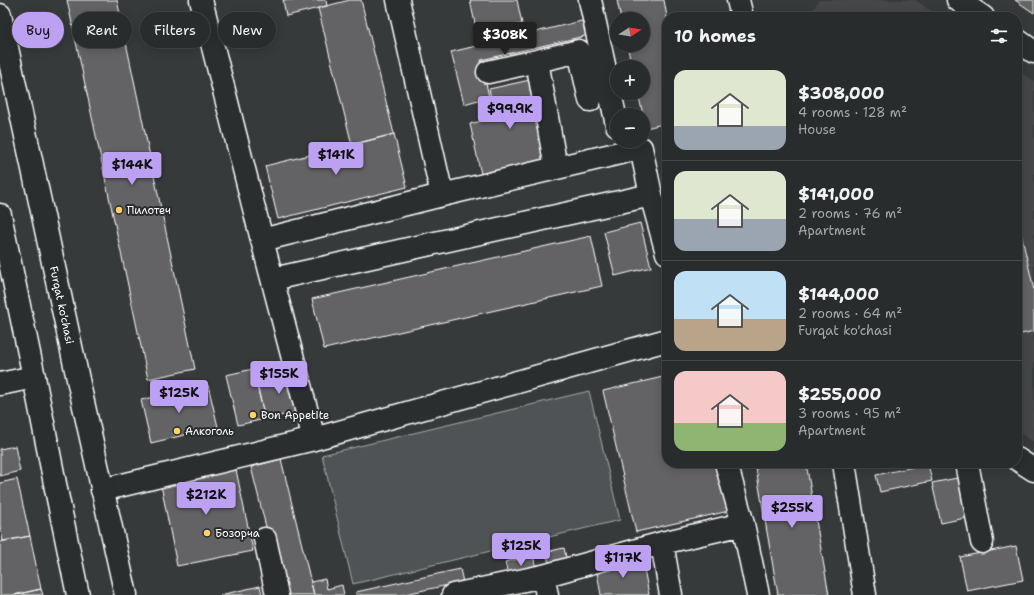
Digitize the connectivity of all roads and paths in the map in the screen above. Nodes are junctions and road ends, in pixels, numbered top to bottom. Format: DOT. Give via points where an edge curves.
graph roads {
  1 [pos="201,0"];
  2 [pos="398,0"];
  3 [pos="590,0"];
  4 [pos="738,0"];
  5 [pos="958,0"];
  6 [pos="741,12"];
  7 [pos="976,12"];
  8 [pos="0,15"];
  9 [pos="1022,44"];
  10 [pos="1034,52"];
  11 [pos="536,62"];
  12 [pos="488,72"];
  13 [pos="590,100"];
  14 [pos="613,108"];
  15 [pos="626,148"];
  16 [pos="638,148"];
  17 [pos="556,168"];
  18 [pos="442,195"];
  19 [pos="651,195"];
  20 [pos="0,215"];
  21 [pos="662,235"];
  22 [pos="262,240"];
  23 [pos="273,279"];
  24 [pos="662,341"];
  25 [pos="34,377"];
  26 [pos="0,384"];
  27 [pos="314,440"];
  28 [pos="1022,462"];
  29 [pos="727,468"];
  30 [pos="845,468"];
  31 [pos="968,468"];
  32 [pos="1034,470"];
  33 [pos="102,490"];
  34 [pos="743,524"];
  35 [pos="265,539"];
  36 [pos="982,542"];
  37 [pos="662,543"];
  38 [pos="545,586"];
  39 [pos="488,591"];
  40 [pos="78,595"];
  41 [pos="126,595"];
  42 [pos="277,595"];
  43 [pos="453,595"];
  44 [pos="671,595"];
  45 [pos="758,595"];
  46 [pos="865,595"];
  1 -- 22 [label="street"];
  2 -- 18 [label="street"];
  3 -- 14 [label="street"];
  4 -- 6 [label="street"];
  5 -- 7 [label="street"];
  8 -- 33 [label="street, Furqat ko'chasi"];
  9 -- 10 [label="street"];
  11 -- 12 [label="street"];
  11 -- 13 [label="street" via="579,51"];
  11 -- 17 [label="street"];
  15 -- 17 [label="street"];
  16 -- 19 [label="street"];
  17 -- 18 [label="street"];
  18 -- 22 [label="street"];
  19 -- 21 [label="street"];
  19 -- 23 [label="street"];
  20 -- 25 [label="street"];
  22 -- 23 [label="street"];
  23 -- 27 [label="street"];
  24 -- 27 [label="street"];
  25 -- 26 [label="street"];
  25 -- 40 [label="street"];
  27 -- 33 [label="street"];
  28 -- 32 [label="street"];
  29 -- 34 [label="street"];
  30 -- 46 [label="street"];
  31 -- 36 [label="street"];
  33 -- 41 [label="street, Furqat ko'chasi"];
  34 -- 37 [label="street"];
  34 -- 45 [label="street"];
  35 -- 42 [label="street"];
  37 -- 38 [label="street"];
  37 -- 44 [label="street"];
  38 -- 39 [label="street"];
  39 -- 43 [label="street"];
}
